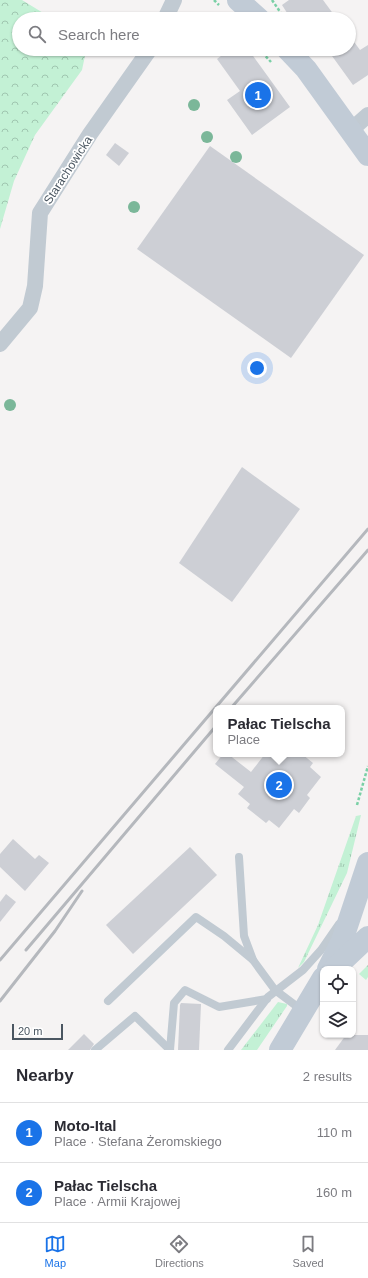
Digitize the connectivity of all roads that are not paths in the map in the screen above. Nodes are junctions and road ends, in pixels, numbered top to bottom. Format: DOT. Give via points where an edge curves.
graph roads {
  1 [pos="174,0"];
  2 [pos="238,0"];
  3 [pos="168,12"];
  4 [pos="251,12"];
  5 [pos="145,56"];
  6 [pos="294,56"];
  7 [pos="368,115"];
  8 [pos="351,130"];
  9 [pos="368,155"];
  10 [pos="0,344"];
  11 [pos="239,857"];
  12 [pos="368,863"];
  13 [pos="357,899"];
  14 [pos="368,938"];
  15 [pos="368,952"];
  16 [pos="253,960"];
  17 [pos="332,966"];
  18 [pos="337,966"];
  19 [pos="342,966"];
  20 [pos="320,987"];
  21 [pos="275,990"];
  22 [pos="266,999"];
  23 [pos="108,1001"];
  24 [pos="304,1012"];
  25 [pos="95,1050"];
  26 [pos="170,1050"];
  27 [pos="228,1050"];
  28 [pos="280,1050"];
  1 -- 3 [label="street"];
  2 -- 4 [label="main road"];
  5 -- 10 [label="street, Starachowicka" via="90,134 40,213 35,286 30,308"];
  6 -- 8 [label="main road"];
  7 -- 8 [label="street"];
  8 -- 9 [label="main road"];
  11 -- 16 [label="lane" via="244,936"];
  12 -- 13 [label="main road"];
  13 -- 17 [label="main road"];
  13 -- 21 [label="lane" via="304,970"];
  14 -- 18 [label="main road"];
  15 -- 19 [label="street"];
  16 -- 21 [label="lane"];
  16 -- 23 [label="lane" via="196,917"];
  20 -- 24 [label="main road"];
  21 -- 22 [label="lane"];
  21 -- 24 [label="lane"];
  22 -- 26 [label="lane" via="219,1007 186,990 174,1003"];
  22 -- 27 [label="lane"];
  24 -- 28 [label="main road"];
  25 -- 26 [label="lane" via="135,1016"];
}
